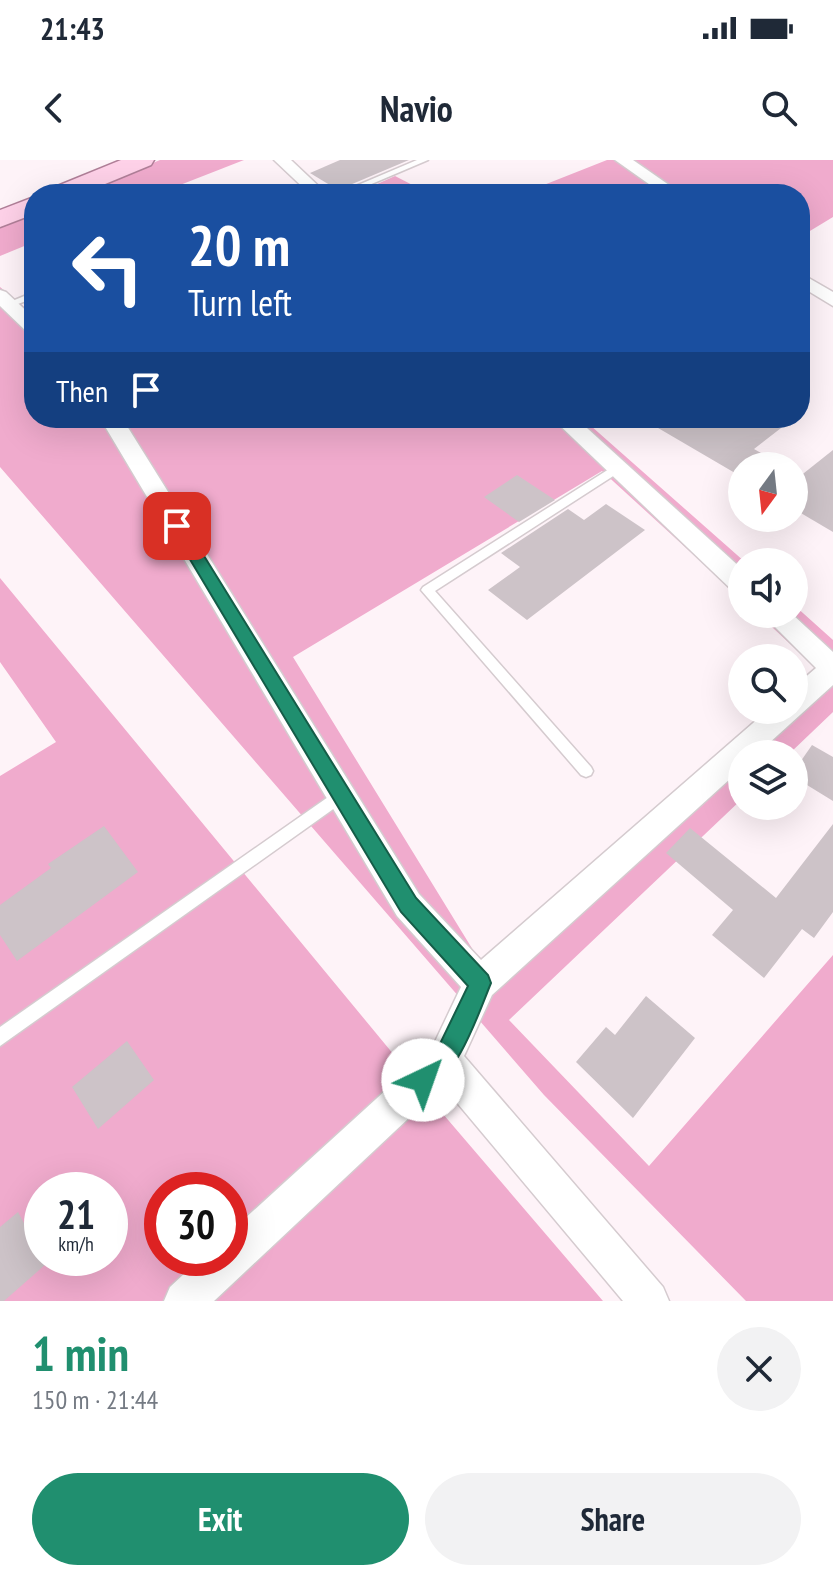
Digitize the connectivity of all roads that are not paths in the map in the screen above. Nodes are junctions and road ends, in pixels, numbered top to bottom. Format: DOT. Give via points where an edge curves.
graph roads {
  1 [pos="282,160"];
  2 [pos="424,160"];
  3 [pos="623,160"];
  4 [pos="123,163"];
  5 [pos="80,184"];
  6 [pos="308,184"];
  7 [pos="365,184"];
  8 [pos="659,184"];
  9 [pos="24,209"];
  10 [pos="0,219"];
  11 [pos="810,285"];
  12 [pos="5,300"];
  13 [pos="833,300"];
  14 [pos="24,318"];
  15 [pos="117,428"];
  16 [pos="574,428"];
  17 [pos="617,468"];
  18 [pos="728,571"];
  19 [pos="790,628"];
  20 [pos="833,668"];
  21 [pos="808,690"];
  22 [pos="771,724"];
  23 [pos="586,771"];
  24 [pos="341,795"];
  25 [pos="480,983"];
  26 [pos="0,1037"];
  27 [pos="444,1060"];
  28 [pos="184,1301"];
  29 [pos="649,1301"];
  1 -- 6 [label="street"];
  2 -- 7 [label="lane"];
  3 -- 8 [label="street"];
  4 -- 5 [label="main road"];
  9 -- 10 [label="main road"];
  11 -- 13 [label="street"];
  12 -- 14 [label="street"];
  15 -- 24 [label="street"];
  16 -- 17 [label="street"];
  17 -- 18 [label="street"];
  17 -- 23 [label="lane" via="427,590"];
  19 -- 20 [label="street"];
  20 -- 21 [label="street"];
  22 -- 25 [label="street"];
  24 -- 25 [label="street" via="408,905"];
  24 -- 26 [label="lane"];
  25 -- 27 [label="street"];
  27 -- 28 [label="street"];
  27 -- 29 [label="street"];
}
